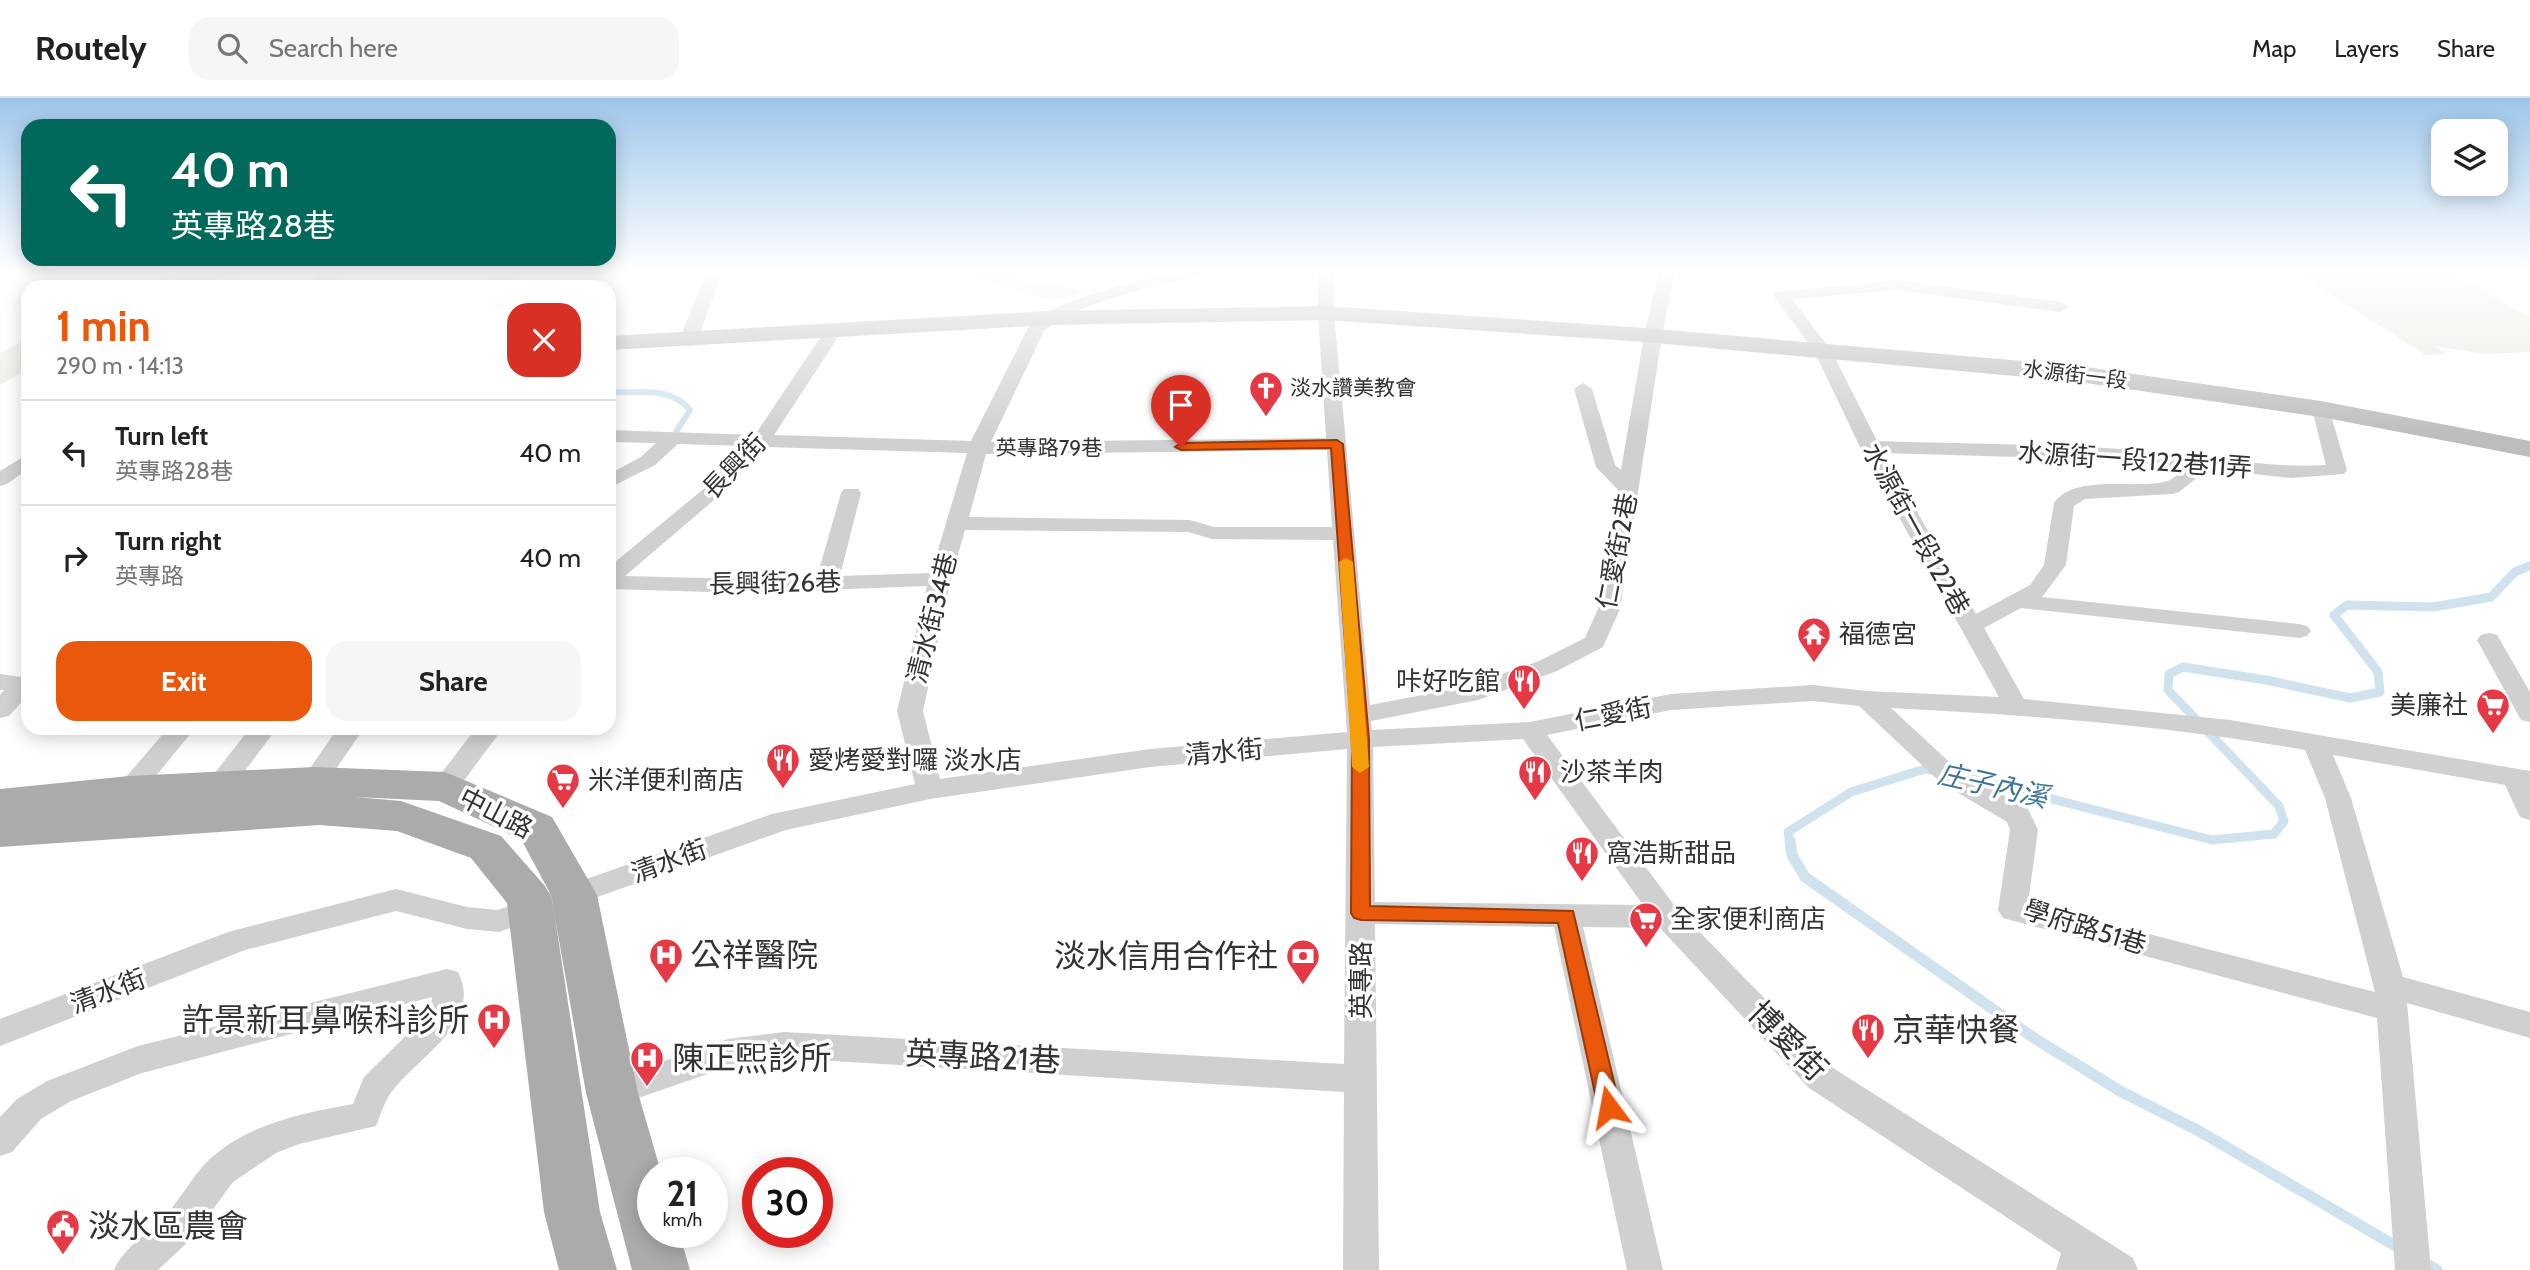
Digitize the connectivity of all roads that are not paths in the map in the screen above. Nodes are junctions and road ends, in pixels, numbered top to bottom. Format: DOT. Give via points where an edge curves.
graph roads {
  1 [pos="694,326"];
  2 [pos="921,326"];
  3 [pos="1040,326"];
  4 [pos="1327,326"];
  5 [pos="1506,326"];
  6 [pos="1655,326"];
  7 [pos="1804,326"];
  8 [pos="833,331"];
  9 [pos="1653,336"];
  10 [pos="689,338"];
  11 [pos="616,343"];
  12 [pos="1822,350"];
  13 [pos="1583,389"];
  14 [pos="2321,409"];
  15 [pos="616,436"];
  16 [pos="674,438"];
  17 [pos="761,441"];
  18 [pos="1337,444"];
  19 [pos="1870,447"];
  20 [pos="978,448"];
  21 [pos="2530,449"];
  22 [pos="2206,461"];
  23 [pos="21,465"];
  24 [pos="616,478"];
  25 [pos="0,480"];
  26 [pos="1629,489"];
  27 [pos="851,493"];
  28 [pos="956,523"];
  29 [pos="1344,534"];
  30 [pos="616,574"];
  31 [pos="940,579"];
  32 [pos="616,580"];
  33 [pos="827,582"];
  34 [pos="2020,601"];
  35 [pos="1970,626"];
  36 [pos="2299,631"];
  37 [pos="2489,640"];
  38 [pos="0,682"];
  39 [pos="21,685"];
  40 [pos="21,687"];
  41 [pos="1866,699"];
  42 [pos="2015,706"];
  43 [pos="0,710"];
  44 [pos="2530,714"];
  45 [pos="1359,727"];
  46 [pos="1530,730"];
  47 [pos="176,735"];
  48 [pos="259,735"];
  49 [pos="346,735"];
  50 [pos="485,735"];
  51 [pos="2314,741"];
  52 [pos="2523,778"];
  53 [pos="314,781"];
  54 [pos="220,785"];
  55 [pos="445,787"];
  56 [pos="930,790"];
  57 [pos="129,792"];
  58 [pos="0,804"];
  59 [pos="2530,810"];
  60 [pos="0,831"];
  61 [pos="574,895"];
  62 [pos="531,911"];
  63 [pos="1361,913"];
  64 [pos="1566,916"];
  65 [pos="1667,918"];
  66 [pos="2390,998"];
  67 [pos="2530,1025"];
  68 [pos="0,1033"];
  69 [pos="1361,1079"];
  70 [pos="612,1093"];
  71 [pos="0,1141"];
  72 [pos="2078,1257"];
  73 [pos="132,1270"];
  74 [pos="588,1270"];
  75 [pos="661,1270"];
  76 [pos="1361,1270"];
  77 [pos="1645,1270"];
  78 [pos="2120,1270"];
  79 [pos="2413,1270"];
  1 -- 10 [label="street"];
  2 -- 8 [label="street, 水源街一段"];
  3 -- 20 [label="street, 清水街34巷"];
  4 -- 18 [label="street, 英專路"];
  5 -- 9 [label="street, 水源街一段"];
  6 -- 9 [label="street, 仁愛街2巷"];
  7 -- 12 [label="street, 水源街一段122巷"];
  8 -- 10 [label="street, 水源街一段"];
  8 -- 17 [label="street, 長興街"];
  9 -- 12 [label="street, 水源街一段"];
  9 -- 26 [label="street, 仁愛街2巷"];
  10 -- 11 [label="street, 水源街一段"];
  12 -- 14 [label="street, 水源街一段" via="2079,374"];
  12 -- 19 [label="street, 水源街一段122巷"];
  13 -- 26 [label="street" via="1606,467"];
  14 -- 21 [label="street, 水源街一段"];
  14 -- 22 [label="street, 水源街一段122巷11弄" via="2337,470 2303,474"];
  15 -- 16 [label="street, 英專路79巷"];
  16 -- 17 [label="street, 英專路79巷"];
  16 -- 24 [label="street" via="648,461"];
  17 -- 20 [label="street, 英專路79巷"];
  17 -- 30 [label="street, 長興街" via="713,491"];
  18 -- 20 [label="street, 英專路79巷"];
  18 -- 29 [label="street, 英專路"];
  19 -- 22 [label="street, 水源街一段122巷11弄"];
  19 -- 35 [label="street, 水源街一段122巷"];
  20 -- 28 [label="street, 清水街34巷"];
  22 -- 34 [label="street" via="2172,488 2080,493 2064,503 2055,565 2038,590"];
  23 -- 25 [label="street"];
  26 -- 45 [label="street, 仁愛街2巷" via="1609,609 1595,642 1548,666"];
  27 -- 33 [label="street"];
  28 -- 29 [label="street" via="1190,526 1212,533"];
  28 -- 31 [label="street, 清水街34巷"];
  29 -- 45 [label="street, 英專路"];
  31 -- 33 [label="street, 長興街26巷"];
  31 -- 56 [label="street, 清水街34巷" via="910,711"];
  32 -- 33 [label="street, 長興街26巷" via="745,586"];
  34 -- 35 [label="street"];
  34 -- 36 [label="street"];
  35 -- 42 [label="street, 水源街一段122巷"];
  37 -- 44 [label="street"];
  38 -- 39 [label="street"];
  40 -- 43 [label="street"];
  41 -- 42 [label="street, 仁愛街"];
  41 -- 46 [label="street, 仁愛街" via="1813,693 1671,702"];
  41 -- 66 [label="street, 學府路51巷" via="1949,776 2018,816 2024,830 2014,910"];
  42 -- 51 [label="street, 仁愛街"];
  45 -- 46 [label="street, 仁愛街"];
  45 -- 56 [label="street, 清水街"];
  45 -- 63 [label="street, 英專路"];
  46 -- 65 [label="street, 博愛街"];
  47 -- 57 [label="street"];
  48 -- 54 [label="street"];
  49 -- 53 [label="street"];
  50 -- 55 [label="street"];
  51 -- 52 [label="street, 仁愛街"];
  51 -- 66 [label="street" via="2338,798"];
  52 -- 59 [label="street"];
  53 -- 54 [label="main road, 中山路"];
  53 -- 55 [label="main road, 中山路"];
  54 -- 57 [label="main road, 中山路"];
  55 -- 61 [label="main road, 中山路" via="537,828"];
  56 -- 61 [label="street, 清水街" via="782,821"];
  57 -- 58 [label="main road, 中山路"];
  60 -- 62 [label="main road, 中山路" via="320,810 401,816 486,847 529,898"];
  61 -- 62 [label="street, 清水街"];
  61 -- 70 [label="main road, 中山路"];
  62 -- 68 [label="street, 清水街" via="499,921 396,900 239,940"];
  62 -- 74 [label="main road, 中山路" via="572,1212"];
  63 -- 64 [label="street"];
  63 -- 69 [label="street, 英專路"];
  64 -- 65 [label="street"];
  64 -- 77 [label="street"];
  65 -- 72 [label="street, 博愛街" via="1821,1078"];
  66 -- 67 [label="street, 學府路51巷"];
  66 -- 79 [label="street"];
  69 -- 70 [label="street, 英專路21巷" via="784,1045 728,1053"];
  69 -- 76 [label="street, 英專路"];
  70 -- 75 [label="main road, 中山路"];
  71 -- 73 [label="street" via="29,1109 59,1091 138,1060 447,981 447,1006 437,1025 376,1087 364,1116 298,1129 264,1142 221,1171 178,1227"];
  72 -- 78 [label="street, 博愛街"];
}
